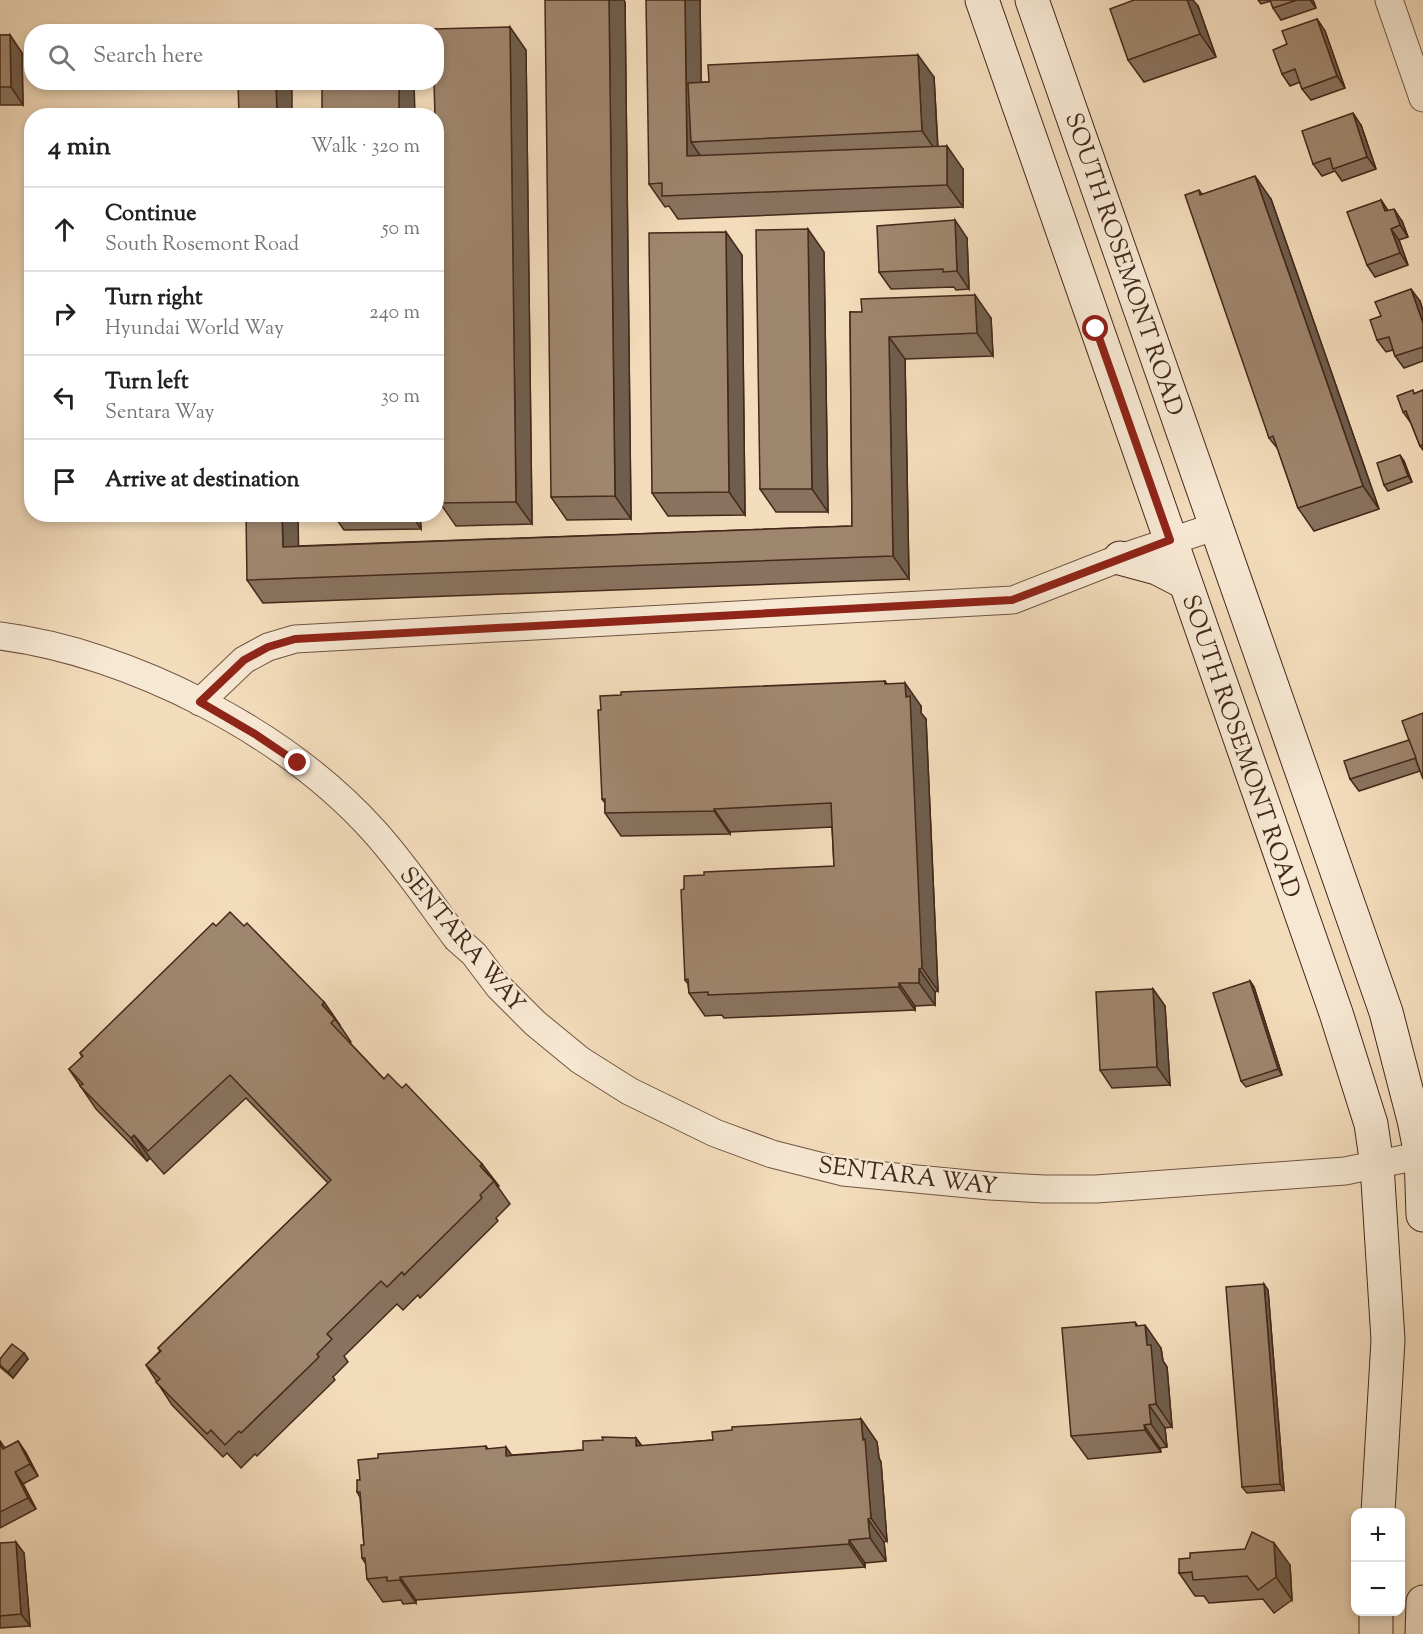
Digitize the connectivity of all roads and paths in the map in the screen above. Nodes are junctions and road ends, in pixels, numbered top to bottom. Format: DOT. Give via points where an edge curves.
graph roads {
  1 [pos="1032,0"];
  2 [pos="1389,0"];
  3 [pos="988,2"];
  4 [pos="1423,98"];
  5 [pos="1217,526"];
  6 [pos="1170,540"];
  7 [pos="1120,558"];
  8 [pos="1184,582"];
  9 [pos="0,636"];
  10 [pos="200,702"];
  11 [pos="1422,1155"];
  12 [pos="1377,1165"];
  13 [pos="1423,1215"];
  14 [pos="1378,1508"];
  15 [pos="1423,1602"];
  16 [pos="1377,1616"];
  17 [pos="1376,1634"];
  18 [pos="1422,1634"];
  1 -- 5 [label="main road, SOUTH ROSEMONT ROAD"];
  2 -- 4 [label="street"];
  3 -- 6 [label="main road, SOUTH ROSEMONT ROAD"];
  5 -- 6 [label="street"];
  5 -- 11 [label="main road, SOUTH ROSEMONT ROAD" via="1386,1012"];
  6 -- 7 [label="street"];
  6 -- 8 [label="main road, SOUTH ROSEMONT ROAD"];
  7 -- 8 [label="main road" via="1157,568"];
  7 -- 10 [label="street" via="1004,601 295,639 244,660"];
  8 -- 12 [label="main road, SOUTH ROSEMONT ROAD" via="1336,1013 1371,1124"];
  9 -- 10 [label="street, SENTARA WAY" via="37,641 109,663"];
  10 -- 12 [label="street, SENTARA WAY" via="290,757 342,799 374,831 457,939 535,1023 580,1060 629,1091 715,1133 772,1154 843,1172 1044,1189 1249,1178"];
  11 -- 12 [label="street, SENTARA WAY"];
  11 -- 13 [label="main road, SOUTH ROSEMONT ROAD"];
  12 -- 14 [label="main road, SOUTH ROSEMONT ROAD" via="1389,1340"];
  15 -- 18 [label="main road"];
  16 -- 17 [label="main road"];
}
